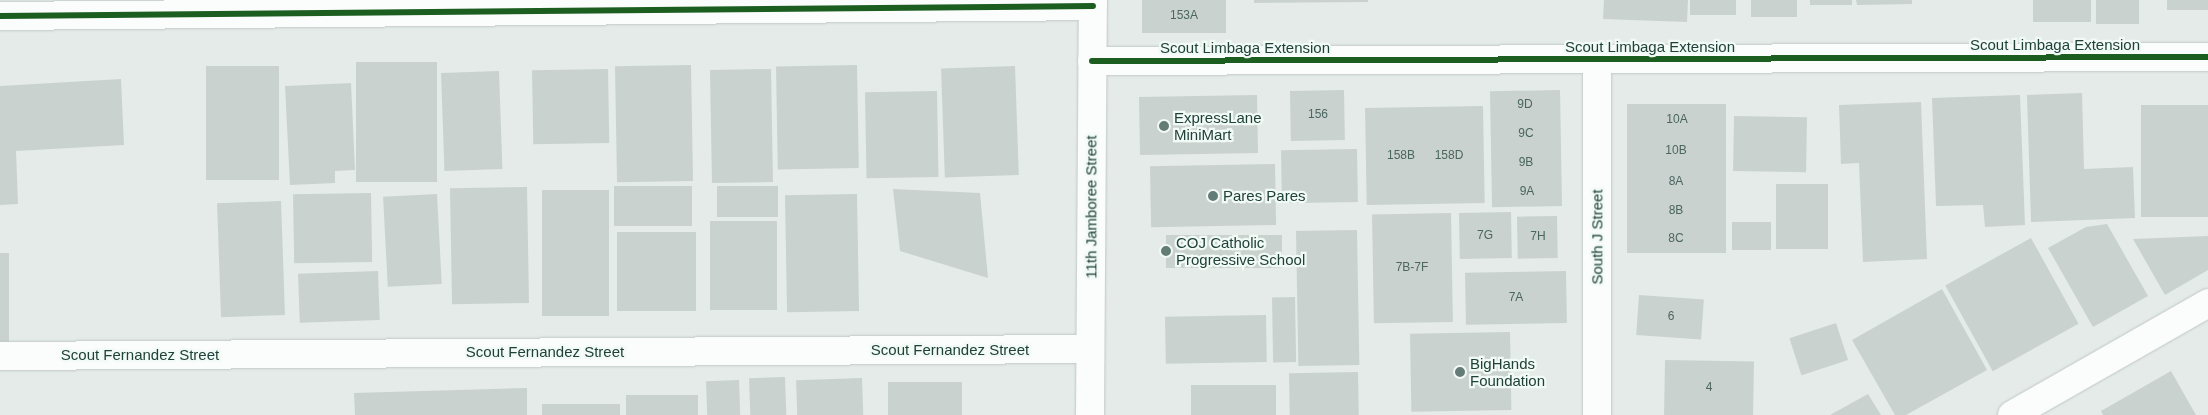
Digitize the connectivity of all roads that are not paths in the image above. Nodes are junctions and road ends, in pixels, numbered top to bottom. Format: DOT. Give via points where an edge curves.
graph roads {
  1 [pos="1093,3"];
  2 [pos="0,16"];
  3 [pos="2208,57"];
  4 [pos="1597,59"];
  5 [pos="1092,61"];
  6 [pos="2208,303"];
  7 [pos="1090,349"];
  8 [pos="0,356"];
  9 [pos="1090,415"];
  10 [pos="1597,415"];
  11 [pos="2012,415"];
  1 -- 2 [label="street"];
  1 -- 5 [label="street, 11th Jamboree Street"];
  3 -- 4 [label="street, Scout Limbaga Extension"];
  4 -- 5 [label="street, Scout Limbaga Extension"];
  4 -- 10 [label="street, South J Street"];
  5 -- 7 [label="street, 11th Jamboree Street"];
  6 -- 11 [label="street"];
  7 -- 8 [label="street, Scout Fernandez Street"];
  7 -- 9 [label="street, 11th Jamboree Street"];
}
